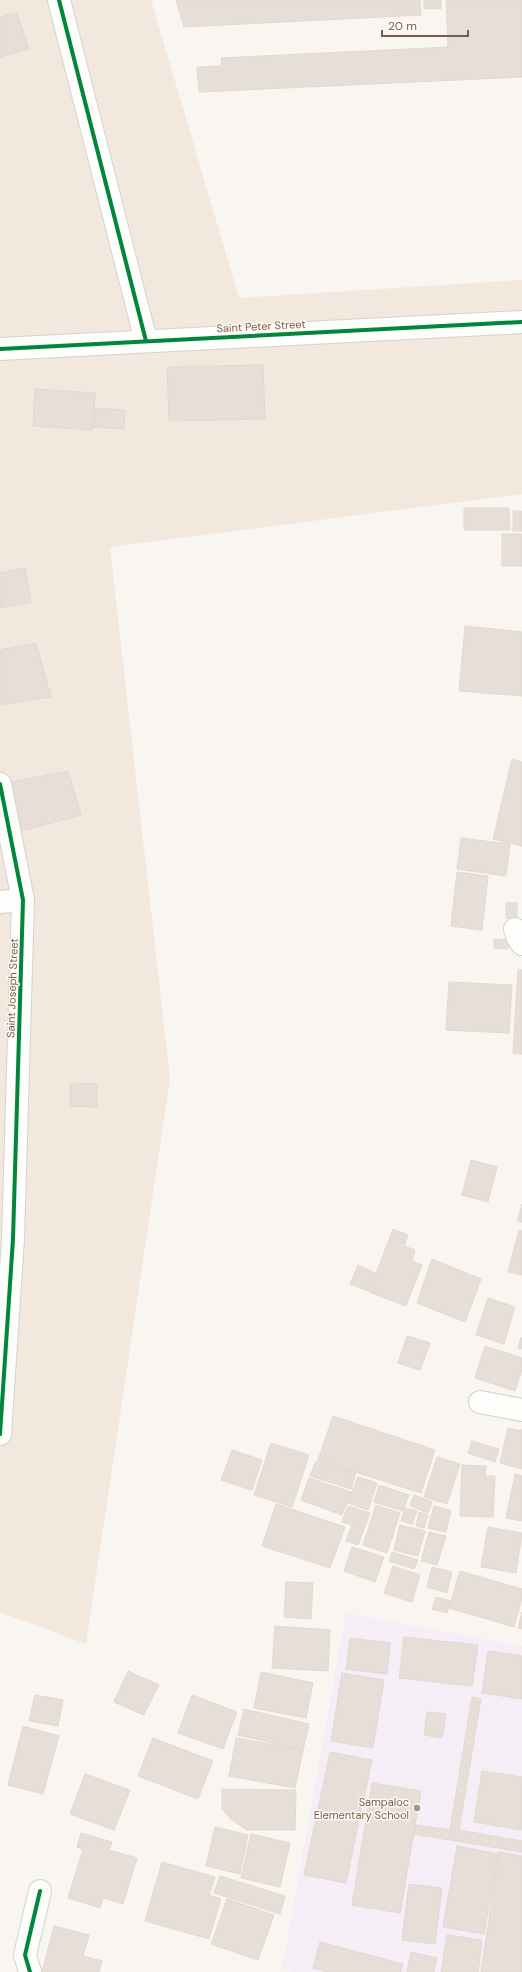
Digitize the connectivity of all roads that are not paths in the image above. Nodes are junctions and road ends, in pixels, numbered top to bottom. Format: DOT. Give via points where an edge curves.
graph roads {
  1 [pos="59,0"];
  2 [pos="522,322"];
  3 [pos="146,341"];
  4 [pos="0,348"];
  5 [pos="0,784"];
  6 [pos="24,900"];
  7 [pos="0,902"];
  8 [pos="480,1402"];
  9 [pos="522,1410"];
  10 [pos="0,1434"];
  11 [pos="40,1891"];
  12 [pos="30,1972"];
  1 -- 3 [label="street"];
  2 -- 3 [label="street, Saint Peter Street"];
  3 -- 4 [label="street, Saint Peter Street"];
  5 -- 6 [label="street, Saint Joseph Street"];
  6 -- 7 [label="street"];
  6 -- 10 [label="street, Saint Joseph Street" via="13,1239"];
  8 -- 9 [label="street"];
  11 -- 12 [label="street" via="25,1955"];
}
